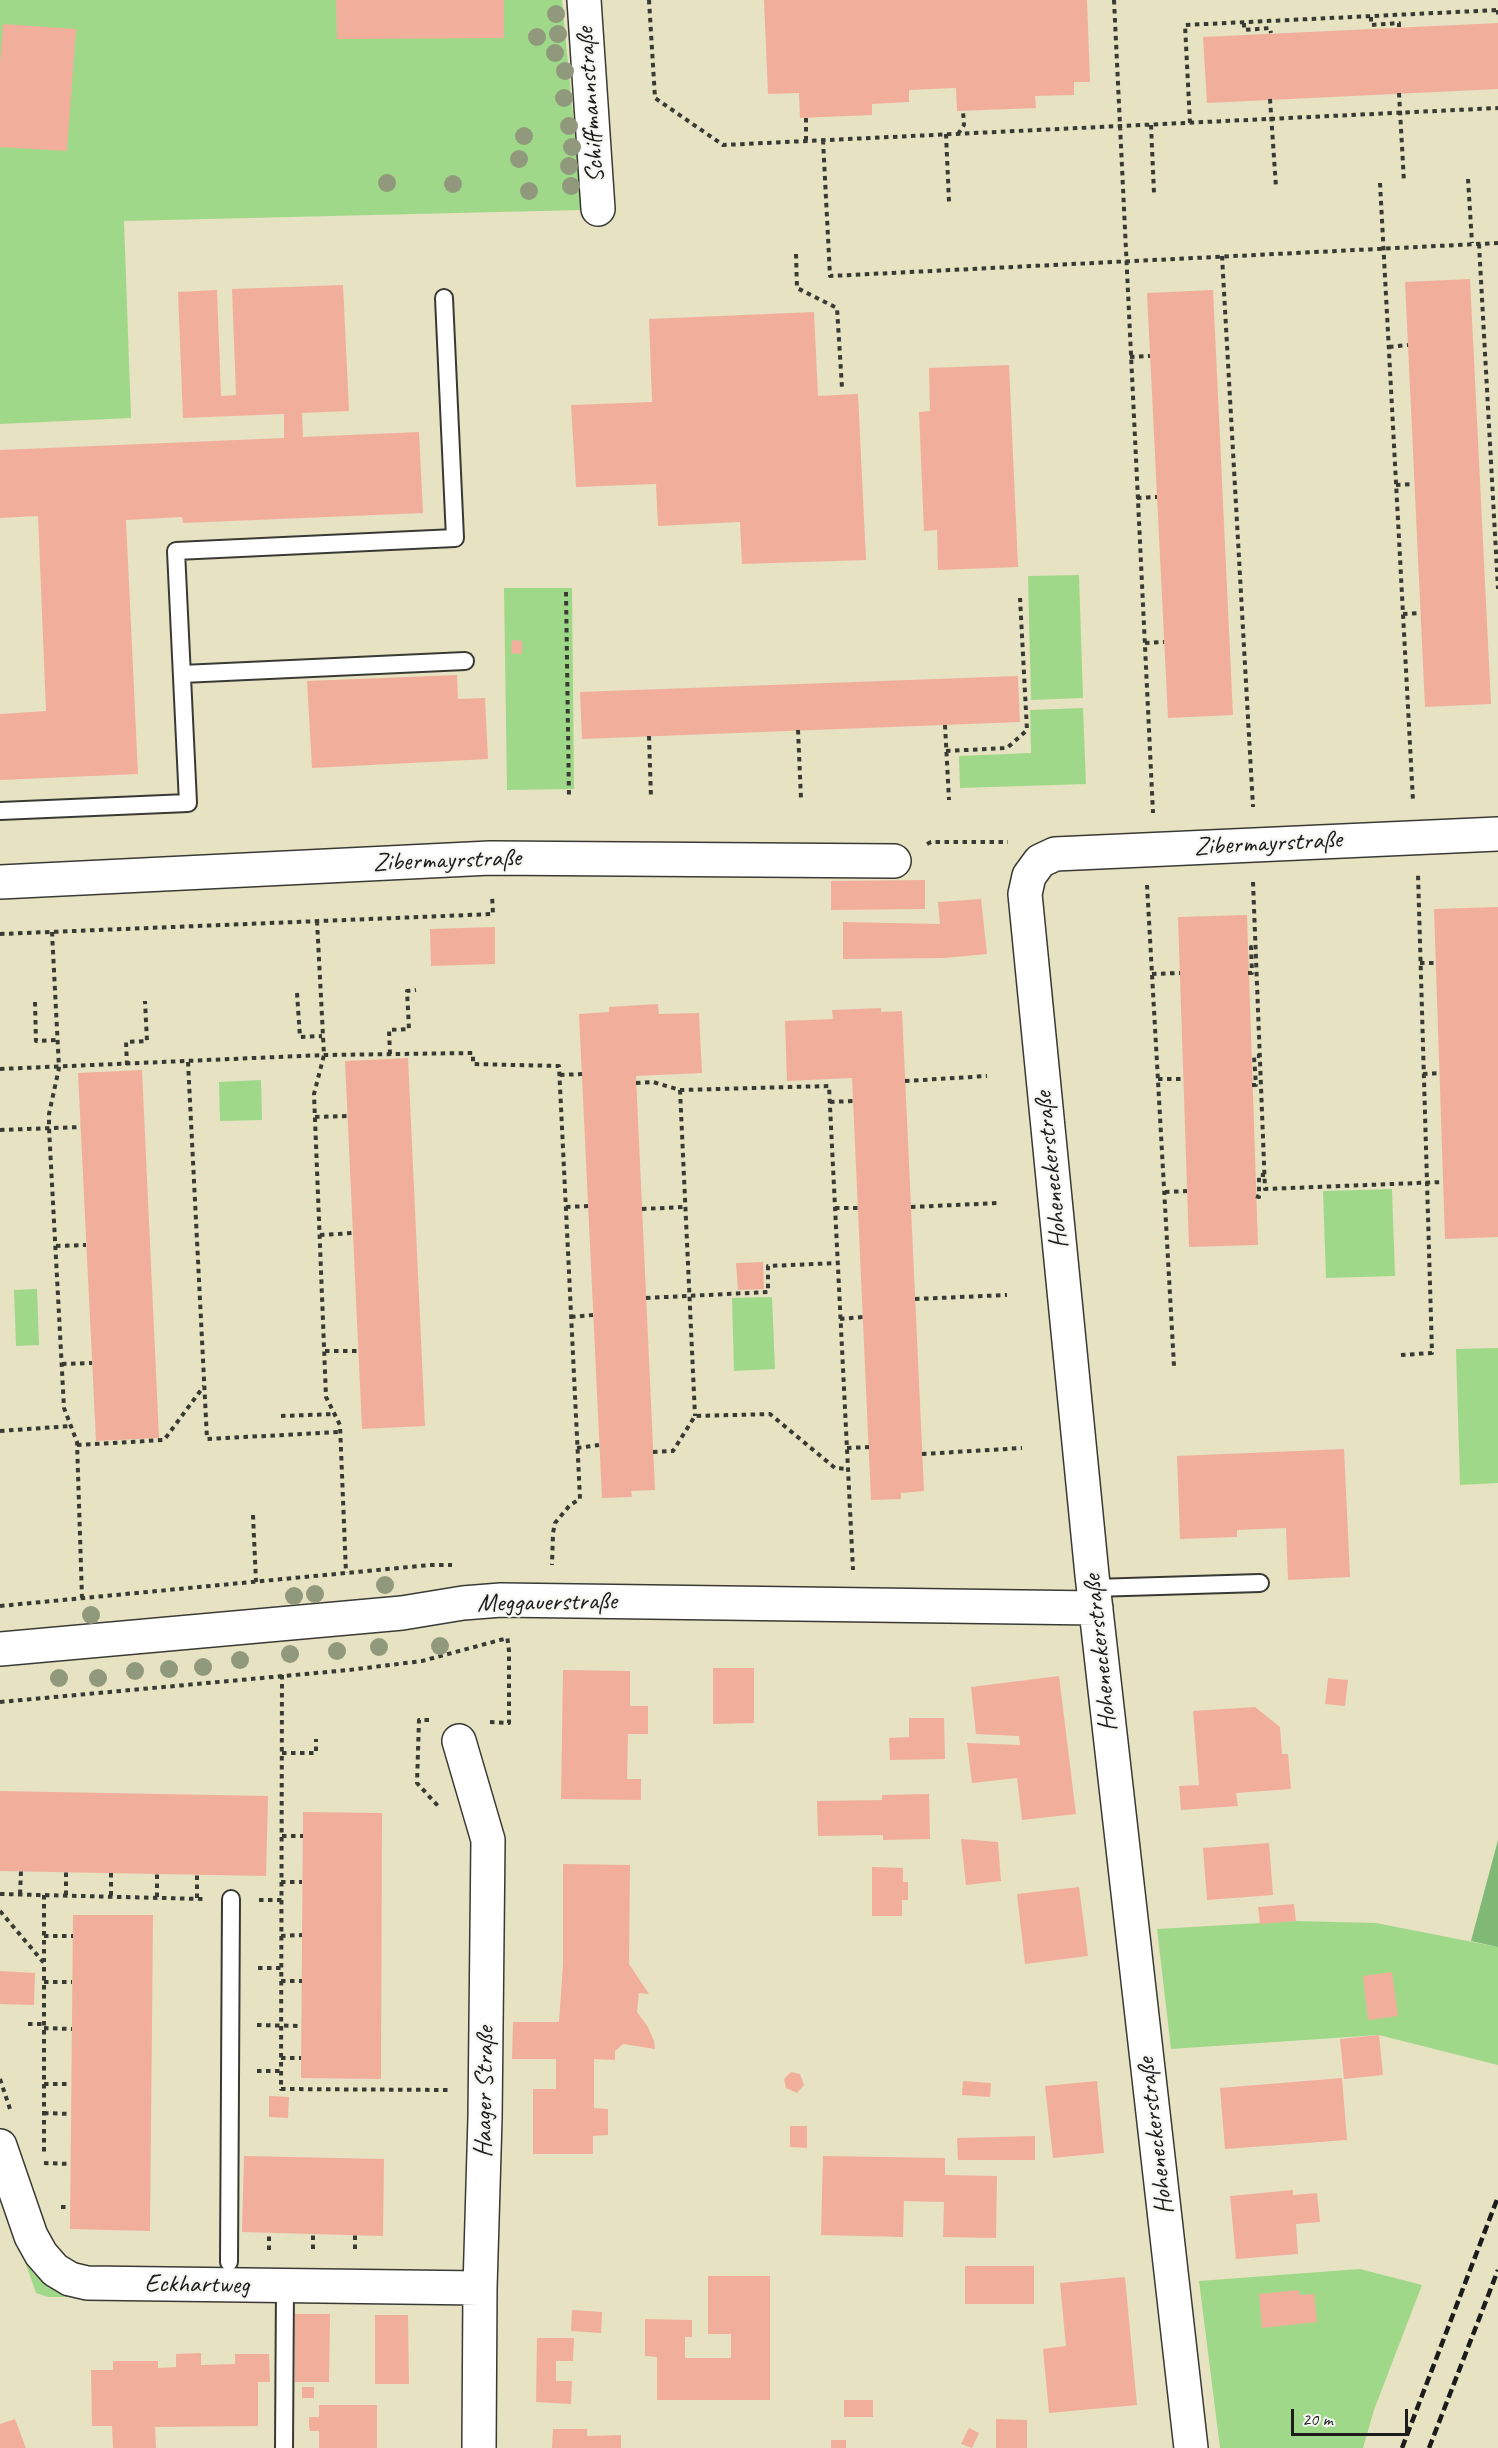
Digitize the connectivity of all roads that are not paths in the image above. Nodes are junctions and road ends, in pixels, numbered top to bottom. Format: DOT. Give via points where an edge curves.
graph roads {
  1 [pos="584,0"];
  2 [pos="598,209"];
  3 [pos="444,298"];
  4 [pos="465,661"];
  5 [pos="182,674"];
  6 [pos="0,812"];
  7 [pos="1498,834"];
  8 [pos="894,861"];
  9 [pos="1040,861"];
  10 [pos="0,882"];
  11 [pos="1260,1583"];
  12 [pos="1094,1598"];
  13 [pos="0,1649"];
  14 [pos="460,1731"];
  15 [pos="231,1899"];
  16 [pos="7,2133"];
  17 [pos="229,2262"];
  18 [pos="285,2286"];
  19 [pos="480,2288"];
  20 [pos="284,2448"];
  21 [pos="479,2448"];
  22 [pos="1191,2448"];
  1 -- 2 [label="street, Schiffmannstraße"];
  3 -- 5 [label="lane" via="455,538 176,551"];
  4 -- 5 [label="lane"];
  5 -- 6 [label="lane" via="188,803"];
  7 -- 9 [label="street, Zibermayrstraße" via="1055,854"];
  8 -- 10 [label="street, Zibermayrstraße" via="490,858"];
  9 -- 12 [label="street, Hoheneckerstraße" via="1029,876 1025,894"];
  11 -- 12 [label="lane"];
  12 -- 13 [label="street, Meggauerstraße" via="501,1600 392,1614"];
  12 -- 22 [label="street, Hoheneckerstraße"];
  14 -- 19 [label="street, Haager Straße" via="488,1840"];
  15 -- 17 [label="lane"];
  16 -- 18 [label="street, Eckhartweg" via="31,2236 41,2254 70,2279 87,2283"];
  18 -- 19 [label="street, Eckhartweg"];
  18 -- 20 [label="lane"];
  19 -- 21 [label="street, Haager Straße"];
}
